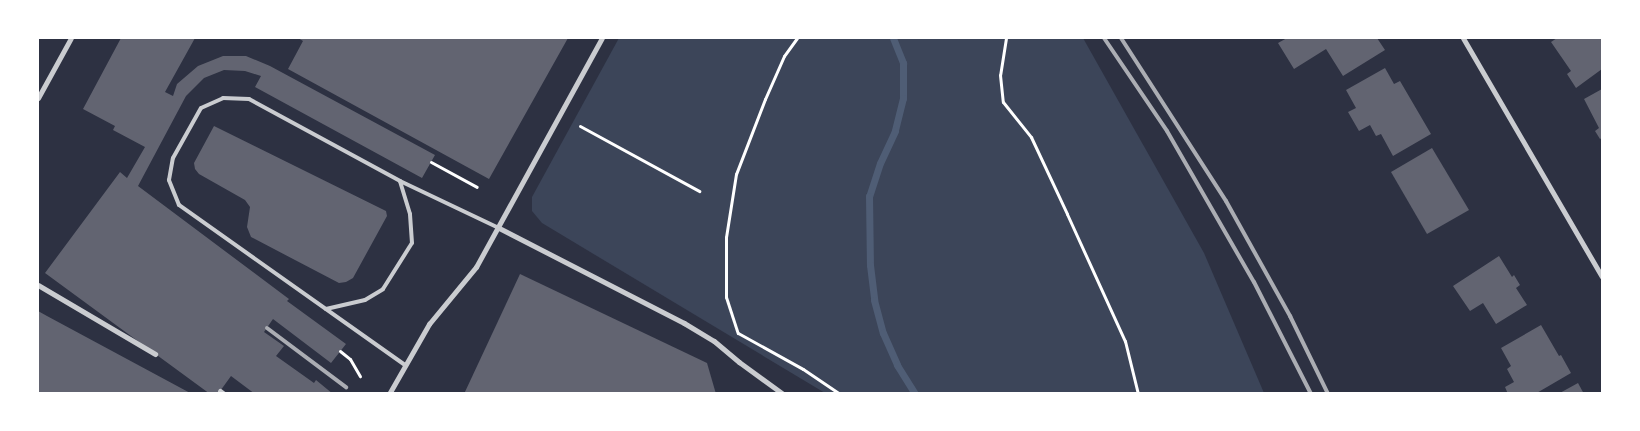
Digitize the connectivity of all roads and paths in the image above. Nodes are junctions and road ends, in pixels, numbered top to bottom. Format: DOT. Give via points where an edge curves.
graph roads {
  1 [pos="71,38"];
  2 [pos="602,38"];
  3 [pos="797,38"];
  4 [pos="1006,38"];
  5 [pos="1463,38"];
  6 [pos="38,98"];
  7 [pos="580,126"];
  8 [pos="431,162"];
  9 [pos="400,181"];
  10 [pos="477,187"];
  11 [pos="699,191"];
  12 [pos="499,228"];
  13 [pos="1602,277"];
  14 [pos="38,285"];
  15 [pos="326,309"];
  16 [pos="340,351"];
  17 [pos="155,354"];
  18 [pos="405,366"];
  19 [pos="360,376"];
  20 [pos="389,394"];
  21 [pos="783,394"];
  22 [pos="840,394"];
  23 [pos="1138,394"];
  1 -- 6 [label="street"];
  2 -- 12 [label="street"];
  3 -- 22 [label="path" via="784,56 736,174 726,238 726,297 738,333"];
  4 -- 23 [label="path" via="1000,74 1003,102 1031,137 1063,205 1124,341"];
  5 -- 13 [label="street"];
  7 -- 11 [label="path"];
  8 -- 10 [label="path"];
  9 -- 12 [label="lane"];
  9 -- 15 [label="lane" via="410,214 412,243 383,289 364,300"];
  9 -- 15 [label="lane" via="249,99 223,98 201,108 173,158 169,180 179,205"];
  12 -- 18 [label="street" via="476,267 429,324"];
  12 -- 21 [label="street" via="684,323 714,341"];
  14 -- 17 [label="street"];
  15 -- 18 [label="lane"];
  16 -- 19 [label="path" via="350,358"];
  18 -- 20 [label="street"];
}
